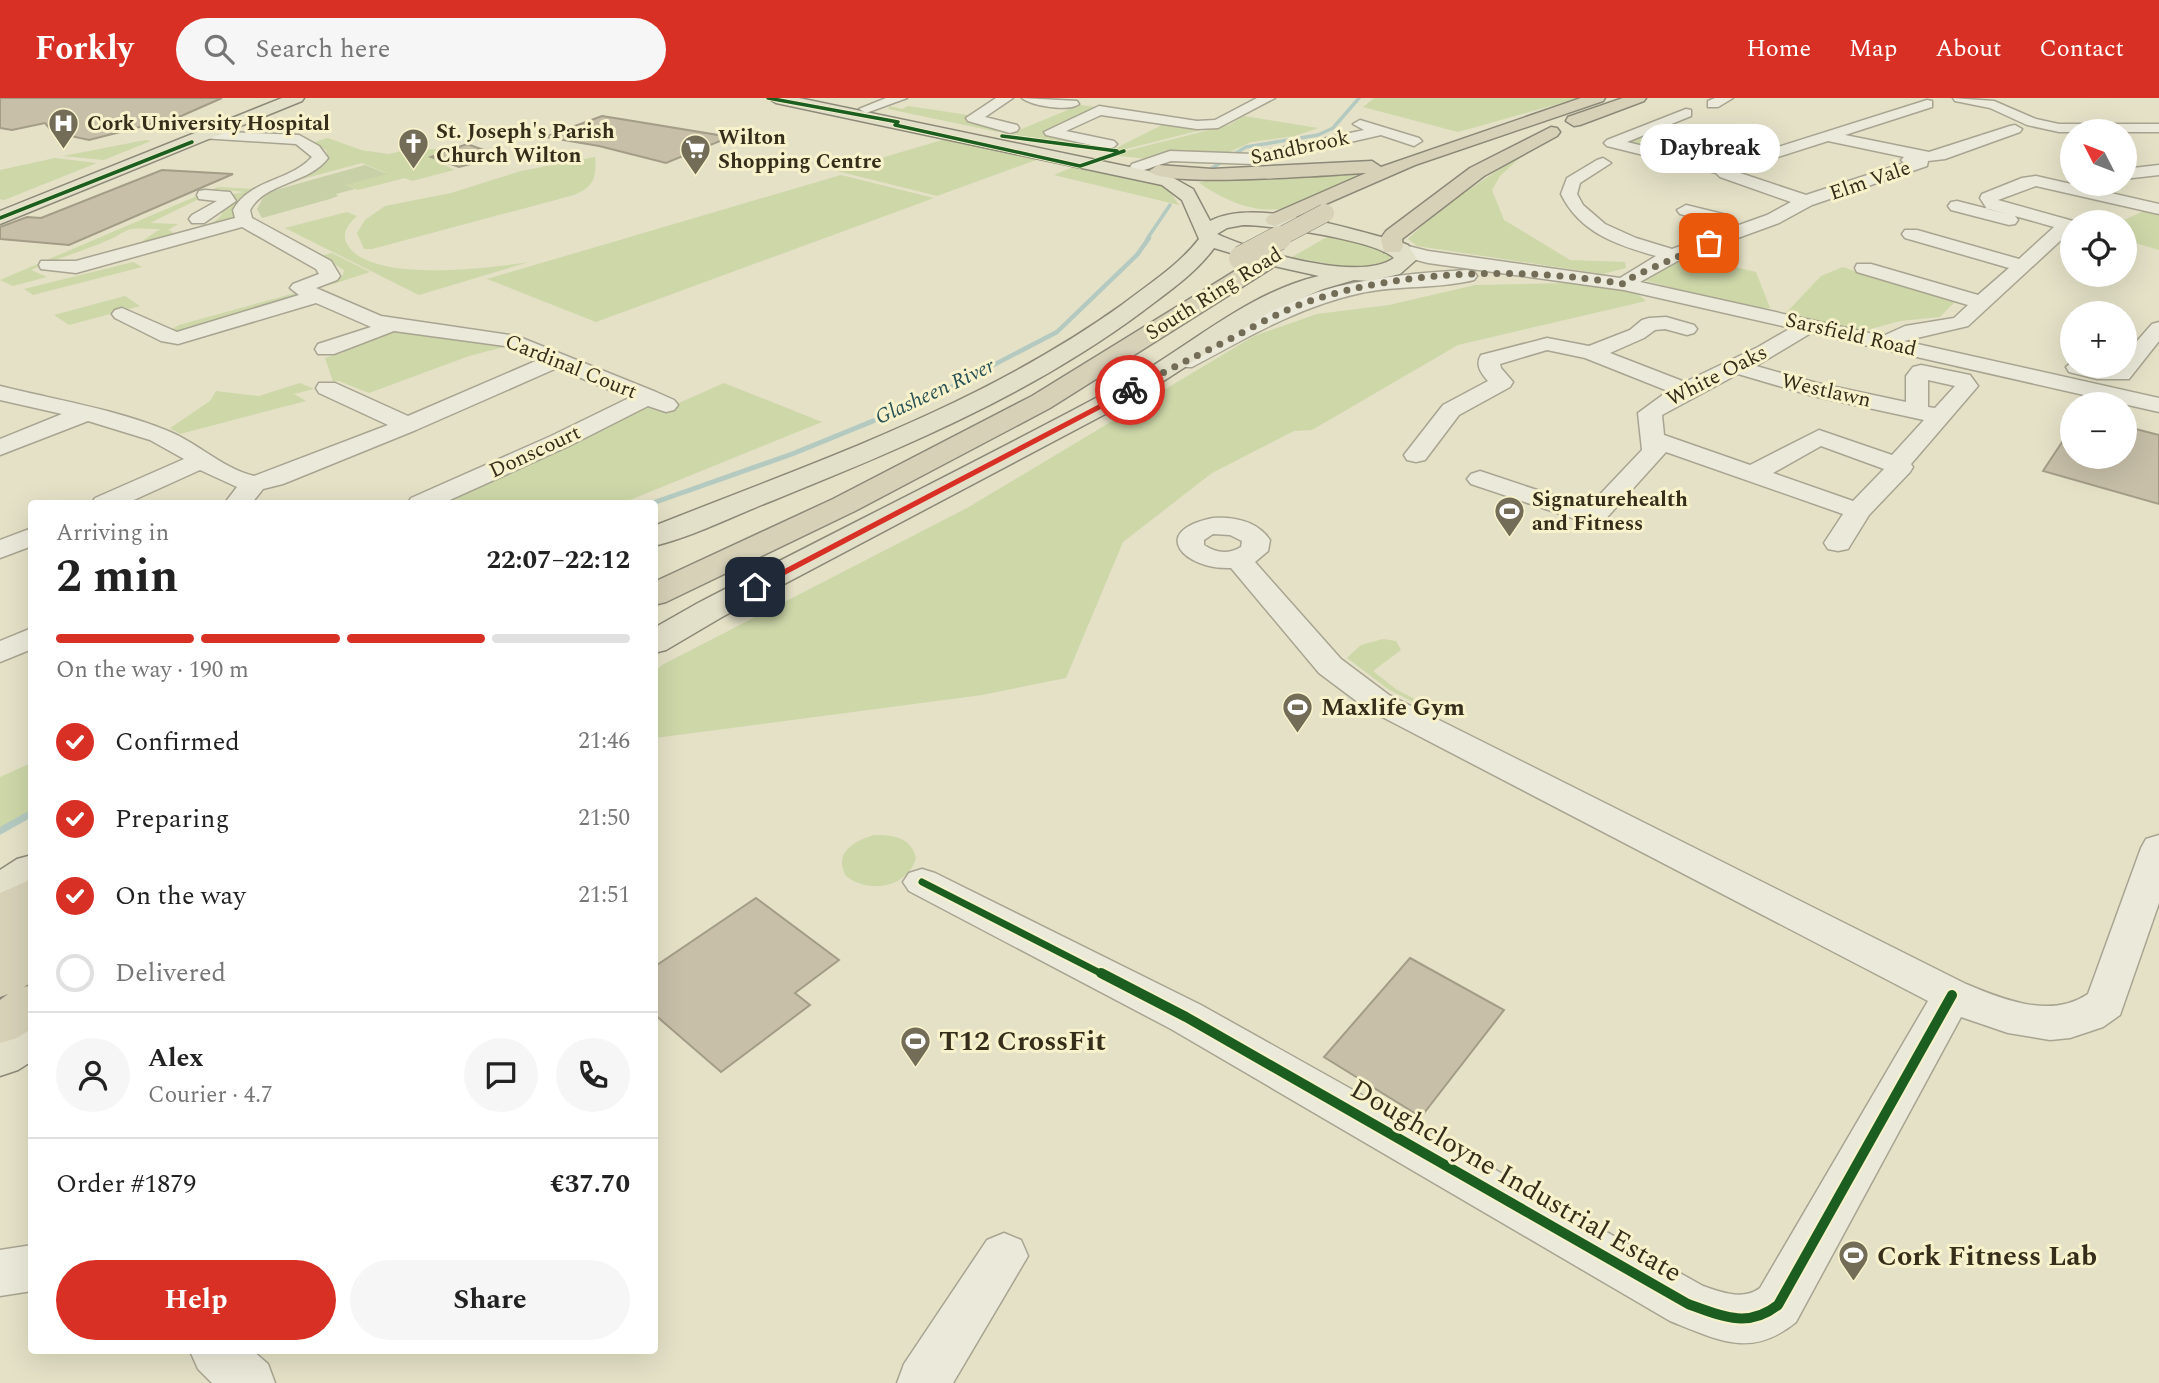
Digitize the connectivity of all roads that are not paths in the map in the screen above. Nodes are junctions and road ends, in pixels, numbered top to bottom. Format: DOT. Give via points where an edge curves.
graph roads {
  1 [pos="274,98"];
  2 [pos="296,98"];
  3 [pos="776,98"];
  4 [pos="813,98"];
  5 [pos="900,98"];
  6 [pos="1006,98"];
  7 [pos="1029,98"];
  8 [pos="1597,98"];
  9 [pos="1610,98"];
  10 [pos="1638,98"];
  11 [pos="1960,98"];
  12 [pos="1233,99"];
  13 [pos="1263,101"];
  14 [pos="1072,104"];
  15 [pos="1927,104"];
  16 [pos="866,109"];
  17 [pos="1868,110"];
  18 [pos="1676,114"];
  19 [pos="2110,115"];
  20 [pos="1892,116"];
  21 [pos="1569,123"];
  22 [pos="1360,124"];
  23 [pos="2138,128"];
  24 [pos="2159,128"];
  25 [pos="1010,129"];
  26 [pos="2005,130"];
  27 [pos="1381,131"];
  28 [pos="206,135"];
  29 [pos="1823,136"];
  30 [pos="1414,141"];
  31 [pos="1612,143"];
  32 [pos="1109,144"];
  33 [pos="1908,160"];
  34 [pos="1409,161"];
  35 [pos="1455,165"];
  36 [pos="1138,167"];
  37 [pos="1553,170"];
  38 [pos="1723,170"];
  39 [pos="1158,171"];
  40 [pos="2137,172"];
  41 [pos="2159,172"];
  42 [pos="1580,175"];
  43 [pos="2060,187"];
  44 [pos="1549,192"];
  45 [pos="1569,194"];
  46 [pos="205,195"];
  47 [pos="2106,196"];
  48 [pos="1798,199"];
  49 [pos="1957,206"];
  50 [pos="0,209"];
  51 [pos="2159,209"];
  52 [pos="1686,210"];
  53 [pos="1583,214"];
  54 [pos="1564,216"];
  55 [pos="0,218"];
  56 [pos="1270,219"];
  57 [pos="244,221"];
  58 [pos="2058,233"];
  59 [pos="1911,234"];
  60 [pos="1208,236"];
  61 [pos="181,237"];
  62 [pos="1619,237"];
  63 [pos="1589,244"];
  64 [pos="1639,244"];
  65 [pos="1396,248"];
  66 [pos="1675,256"];
  67 [pos="1252,260"];
  68 [pos="48,265"];
  69 [pos="2023,266"];
  70 [pos="1864,268"];
  71 [pos="1511,273"];
  72 [pos="1542,273"];
  73 [pos="1384,274"];
  74 [pos="1357,275"];
  75 [pos="1624,284"];
  76 [pos="308,292"];
  77 [pos="1983,303"];
  78 [pos="122,314"];
  79 [pos="390,324"];
  80 [pos="1807,325"];
  81 [pos="1925,328"];
  82 [pos="2159,328"];
  83 [pos="1687,330"];
  84 [pos="1887,343"];
  85 [pos="330,351"];
  86 [pos="1591,353"];
  87 [pos="556,360"];
  88 [pos="1739,367"];
  89 [pos="1140,385"];
  90 [pos="327,388"];
  91 [pos="1685,390"];
  92 [pos="0,393"];
  93 [pos="657,401"];
  94 [pos="2159,405"];
  95 [pos="1914,411"];
  96 [pos="84,414"];
  97 [pos="1940,416"];
  98 [pos="408,425"];
  99 [pos="1653,439"];
  100 [pos="0,448"];
  101 [pos="1416,455"];
  102 [pos="1901,460"];
  103 [pos="200,461"];
  104 [pos="1752,474"];
  105 [pos="1480,479"];
  106 [pos="254,484"];
  107 [pos="113,500"];
  108 [pos="240,500"];
  109 [pos="429,500"];
  110 [pos="1858,511"];
  111 [pos="658,535"];
  112 [pos="28,538"];
  113 [pos="1838,543"];
  114 [pos="0,550"];
  115 [pos="1238,559"];
  116 [pos="658,571"];
  117 [pos="658,596"];
  118 [pos="28,639"];
  119 [pos="658,641"];
  120 [pos="0,653"];
  121 [pos="2159,848"];
  122 [pos="28,872"];
  123 [pos="922,882"];
  124 [pos="0,890"];
  125 [pos="28,897"];
  126 [pos="0,913"];
  127 [pos="28,928"];
  128 [pos="0,946"];
  129 [pos="28,962"];
  130 [pos="0,979"];
  131 [pos="1952,995"];
  132 [pos="28,1006"];
  133 [pos="0,1024"];
  134 [pos="28,1038"];
  135 [pos="0,1056"];
  136 [pos="1004,1256"];
  137 [pos="28,1269"];
  138 [pos="0,1273"];
  139 [pos="219,1354"];
  140 [pos="249,1383"];
  141 [pos="923,1383"];
  1 -- 50 [label="main road"];
  2 -- 28 [label="main road"];
  3 -- 60 [label="main road" via="1168,181 1188,192"];
  4 -- 16 [label="main road"];
  5 -- 16 [label="street"];
  6 -- 25 [label="street" via="973,118"];
  7 -- 14 [label="street"];
  8 -- 34 [label="highway"];
  9 -- 67 [label="highway, South Ring Road" via="1415,170"];
  10 -- 21 [label="highway"];
  11 -- 23 [label="street" via="1994,105 2045,125"];
  12 -- 13 [label="street"];
  13 -- 32 [label="street" via="1221,123 1099,110 1051,132"];
  15 -- 20 [label="street"];
  16 -- 36 [label="main road"];
  17 -- 20 [label="street"];
  18 -- 31 [label="street"];
  19 -- 23 [label="street"];
  20 -- 29 [label="street"];
  21 -- 35 [label="highway"];
  21 -- 65 [label="highway" via="1477,172 1393,235"];
  22 -- 27 [label="street"];
  23 -- 24 [label="street"];
  26 -- 29 [label="street" via="1929,157"];
  27 -- 30 [label="street"];
  27 -- 36 [label="street, Sandbrook" via="1253,159 1170,156"];
  28 -- 55 [label="main road"];
  28 -- 57 [label="street" via="299,140 320,158 312,168 252,195 241,207"];
  29 -- 38 [label="street"];
  31 -- 38 [label="street"];
  31 -- 42 [label="street"];
  33 -- 48 [label="street, Elm Vale" via="1921,163"];
  34 -- 39 [label="highway" via="1344,170 1212,175"];
  34 -- 56 [label="highway"];
  36 -- 39 [label="main road"];
  37 -- 42 [label="street"];
  38 -- 48 [label="street"];
  39 -- 56 [label="main road" via="1188,181 1219,202"];
  40 -- 41 [label="street"];
  42 -- 45 [label="street"];
  43 -- 58 [label="street" via="2028,181 1988,198 1993,205 2067,225"];
  44 -- 45 [label="street"];
  45 -- 53 [label="street"];
  46 -- 61 [label="street" via="223,196 228,201 180,230"];
  47 -- 51 [label="street"];
  48 -- 66 [label="street, Elm Vale" via="1777,218"];
  49 -- 58 [label="street"];
  52 -- 64 [label="street" via="1729,216"];
  53 -- 54 [label="street"];
  53 -- 62 [label="street"];
  56 -- 60 [label="main road" via="1220,223"];
  56 -- 65 [label="main road"];
  57 -- 61 [label="street"];
  57 -- 76 [label="street" via="329,270 330,276"];
  58 -- 69 [label="street"];
  59 -- 69 [label="street"];
  60 -- 74 [label="main road" via="1320,270"];
  60 -- 111 [label="main road" via="1200,252 1124,314 997,390 899,437"];
  61 -- 68 [label="street" via="76,267"];
  62 -- 63 [label="street"];
  62 -- 64 [label="street"];
  64 -- 66 [label="street"];
  65 -- 72 [label="street, Sarsfield Road"];
  65 -- 73 [label="main road" via="1406,259 1401,267"];
  66 -- 75 [label="street, Elm Vale"];
  67 -- 116 [label="highway, South Ring Road" via="1017,396"];
  67 -- 117 [label="highway, South Ring Road" via="1041,402"];
  69 -- 77 [label="street"];
  70 -- 77 [label="street"];
  71 -- 72 [label="street, Sarsfield Road"];
  71 -- 73 [label="street, Sarsfield Road"];
  71 -- 89 [label="street" via="1356,288 1306,303"];
  72 -- 75 [label="street, Sarsfield Road"];
  73 -- 74 [label="main road"];
  74 -- 89 [label="main road" via="1319,280 1261,309"];
  75 -- 80 [label="street, Sarsfield Road"];
  76 -- 78 [label="street" via="178,338"];
  76 -- 79 [label="street, Cardinal Court" via="362,317"];
  77 -- 81 [label="street" via="1961,323"];
  79 -- 85 [label="street"];
  79 -- 87 [label="street, Cardinal Court" via="502,338"];
  80 -- 84 [label="street, Sarsfield Road"];
  80 -- 88 [label="street, White Oaks" via="1796,337"];
  81 -- 82 [label="street" via="2097,372 2121,374"];
  81 -- 84 [label="street" via="1896,335"];
  83 -- 86 [label="street" via="1666,323 1649,324 1637,334"];
  84 -- 94 [label="street, Sarsfield Road"];
  86 -- 91 [label="street"];
  86 -- 101 [label="street" via="1548,344 1489,360 1490,370 1502,382 1451,410"];
  87 -- 93 [label="street, Cardinal Court"];
  87 -- 98 [label="street"];
  88 -- 91 [label="street, White Oaks"];
  88 -- 95 [label="street, Westlawn" via="1784,382"];
  89 -- 119 [label="main road"];
  90 -- 98 [label="street"];
  91 -- 99 [label="street, White Oaks" via="1650,413"];
  92 -- 96 [label="street"];
  93 -- 109 [label="street, Donscourt"];
  95 -- 97 [label="street, Westlawn"];
  95 -- 97 [label="street" via="1921,372 1962,380 1967,387"];
  96 -- 100 [label="street"];
  96 -- 103 [label="street" via="161,436"];
  97 -- 102 [label="street"];
  98 -- 106 [label="street"];
  99 -- 104 [label="street, White Oaks"];
  99 -- 105 [label="street, White Oaks" via="1654,451 1593,517"];
  103 -- 106 [label="street"];
  103 -- 107 [label="street"];
  104 -- 110 [label="street, White Oaks"];
  104 -- 110 [label="street" via="1819,437 1901,467"];
  106 -- 108 [label="street"];
  110 -- 113 [label="street"];
  112 -- 114 [label="street"];
  115 -- 131 [label="street" via="1330,666 1378,702"];
  118 -- 120 [label="street"];
  121 -- 131 [label="street" via="2105,1004 2095,1013 2062,1023 2029,1020 1995,1013"];
  122 -- 124 [label="main road"];
  123 -- 131 [label="street, Doughcloyne Industrial Estate" via="1119,980 1688,1304 1728,1319 1763,1317 1778,1305"];
  125 -- 126 [label="highway"];
  127 -- 128 [label="highway"];
  129 -- 130 [label="highway"];
  132 -- 133 [label="highway"];
  134 -- 135 [label="main road"];
  136 -- 141 [label="street"];
  137 -- 138 [label="street"];
  139 -- 140 [label="street"];
}
